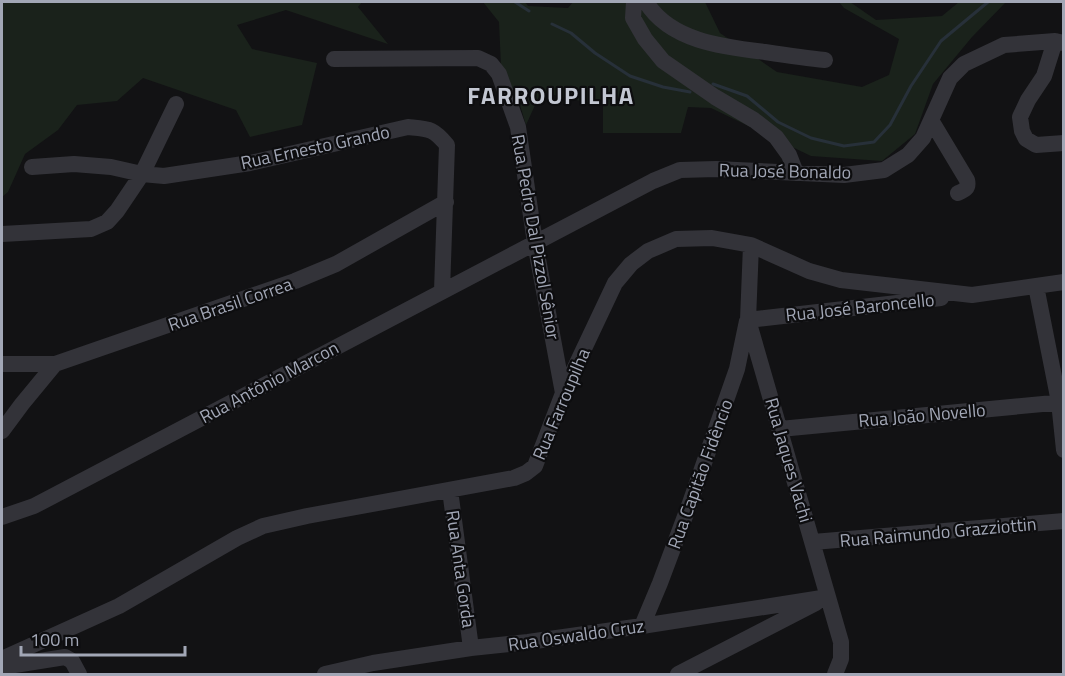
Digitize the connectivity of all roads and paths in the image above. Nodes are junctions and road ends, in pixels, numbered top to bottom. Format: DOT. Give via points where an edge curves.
graph roads {
  1 [pos="633,2"];
  2 [pos="646,2"];
  3 [pos="1059,42"];
  4 [pos="334,59"];
  5 [pos="825,60"];
  6 [pos="176,104"];
  7 [pos="931,120"];
  8 [pos="1064,143"];
  9 [pos="32,166"];
  10 [pos="796,173"];
  11 [pos="142,174"];
  12 [pos="958,194"];
  13 [pos="446,202"];
  14 [pos="2,234"];
  15 [pos="535,243"];
  16 [pos="751,245"];
  17 [pos="1064,282"];
  18 [pos="1036,286"];
  19 [pos="442,291"];
  20 [pos="972,295"];
  21 [pos="748,320"];
  22 [pos="2,364"];
  23 [pos="55,364"];
  24 [pos="563,393"];
  25 [pos="1061,402"];
  26 [pos="780,429"];
  27 [pos="2,431"];
  28 [pos="1064,450"];
  29 [pos="450,490"];
  30 [pos="2,518"];
  31 [pos="1064,521"];
  32 [pos="813,543"];
  33 [pos="828,597"];
  34 [pos="642,626"];
  35 [pos="471,648"];
  36 [pos="2,659"];
  37 [pos="2,667"];
  38 [pos="835,674"];
  39 [pos="80,675"];
  40 [pos="325,675"];
  41 [pos="678,675"];
  1 -- 10 [label="street" via="633,18 663,61 776,137 789,154"];
  2 -- 5 [label="street" via="670,27 699,40"];
  3 -- 7 [label="street, Rua José Bonaldo" via="1004,45 964,64 950,78"];
  3 -- 8 [label="street" via="1020,117 1026,139 1035,145"];
  4 -- 15 [label="street, Rua Pedro Dal Pizzol Sênior" via="478,58 491,64 499,74 518,127"];
  6 -- 11 [label="street"];
  7 -- 10 [label="street, Rua José Bonaldo" via="923,138 908,155 884,170 844,176"];
  7 -- 12 [label="street" via="968,180 967,188"];
  9 -- 11 [label="street, Rua Ernesto Grando" via="74,164"];
  10 -- 15 [label="street, Rua José Bonaldo" via="680,170"];
  11 -- 13 [label="street, Rua Ernesto Grando" via="164,176 250,163 408,127 430,129 447,146"];
  11 -- 14 [label="street" via="117,211 91,229"];
  13 -- 19 [label="street, Rua Ernesto Grando"];
  13 -- 23 [label="street, Rua Brasil Correa" via="336,264 295,281"];
  15 -- 19 [label="street, Rua Antônio Marcon"];
  15 -- 24 [label="street, Rua Pedro Dal Pizzol Sênior"];
  16 -- 20 [label="street, Rua Farroupilha" via="809,271 841,280"];
  16 -- 21 [label="street, Rua Jaques Vachi"];
  16 -- 24 [label="street, Rua Farroupilha" via="712,238 676,239 648,250 615,283"];
  17 -- 18 [label="street, Rua Farroupilha"];
  18 -- 20 [label="street, Rua Farroupilha"];
  18 -- 25 [label="street"];
  19 -- 30 [label="street, Rua Antônio Marcon" via="34,506"];
  20 -- 21 [label="street, Rua José Baroncello"];
  21 -- 26 [label="street, Rua Jaques Vachi"];
  21 -- 34 [label="street, Rua Capitão Fidêncio" via="737,369"];
  22 -- 23 [label="street, Rua Brasil Correa"];
  23 -- 27 [label="street"];
  24 -- 29 [label="street, Rua Farroupilha" via="535,466 514,478"];
  25 -- 26 [label="street, Rua João Novello"];
  25 -- 28 [label="street"];
  26 -- 32 [label="street, Rua Jaques Vachi"];
  29 -- 35 [label="street, Rua Anta Gorda"];
  29 -- 36 [label="street, Rua Farroupilha" via="263,526 119,606"];
  31 -- 32 [label="street, Rua Raimundo Grazziottin"];
  32 -- 33 [label="street, Rua Jaques Vachi"];
  33 -- 34 [label="street, Rua Oswaldo Cruz"];
  33 -- 38 [label="street, Rua Jaques Vachi" via="841,642 841,659"];
  33 -- 41 [label="street"];
  34 -- 35 [label="street, Rua Oswaldo Cruz"];
  35 -- 40 [label="street, Rua Oswaldo Cruz" via="373,663"];
  37 -- 39 [label="street" via="65,657"];
}
